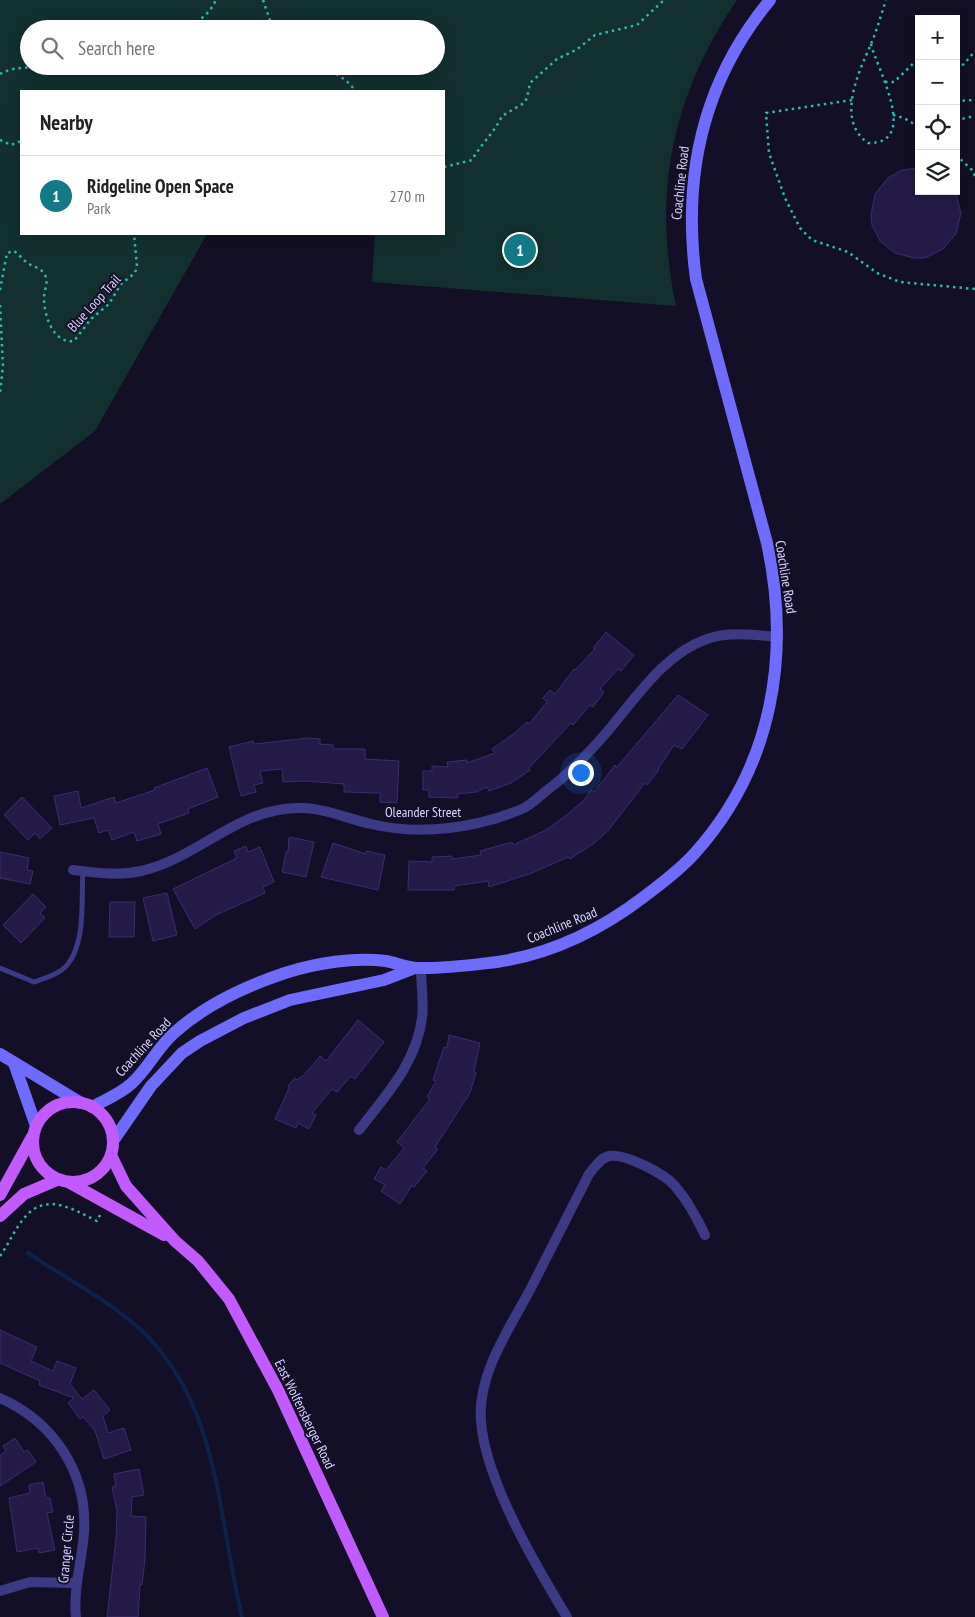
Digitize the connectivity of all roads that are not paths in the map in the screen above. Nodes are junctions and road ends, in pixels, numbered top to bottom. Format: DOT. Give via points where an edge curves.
graph roads {
  1 [pos="770,0"];
  2 [pos="778,637"];
  3 [pos="78,871"];
  4 [pos="0,968"];
  5 [pos="418,968"];
  6 [pos="0,1054"];
  7 [pos="14,1063"];
  8 [pos="86,1105"];
  9 [pos="35,1130"];
  10 [pos="359,1130"];
  11 [pos="113,1142"];
  12 [pos="111,1155"];
  13 [pos="57,1180"];
  14 [pos="70,1183"];
  15 [pos="0,1195"];
  16 [pos="0,1216"];
  17 [pos="705,1235"];
  18 [pos="175,1241"];
  19 [pos="0,1398"];
  20 [pos="77,1583"];
  21 [pos="0,1591"];
  22 [pos="76,1617"];
  23 [pos="383,1617"];
  24 [pos="567,1617"];
  1 -- 2 [label="main road, Coachline Road" via="738,47 712,101 697,151 690,217 696,278 773,570"];
  2 -- 3 [label="street, Oleander Street" via="744,634 707,638 681,652 660,670 576,767 526,807 500,817 468,825 390,828 340,814 297,807 258,814 163,864 142,871 119,874"];
  2 -- 5 [label="main road, Coachline Road" via="772,702 751,764 724,816 678,870 610,921 557,946 500,962"];
  3 -- 4 [label="lane" via="78,943 68,964 53,976 34,982"];
  5 -- 8 [label="main road, Coachline Road" via="385,961 334,962 288,972 245,988 189,1020 172,1034 131,1084"];
  5 -- 10 [label="street" via="422,1017 414,1050 401,1078"];
  5 -- 11 [label="main road, Coachline Road" via="384,980 290,1000 244,1018 200,1042 182,1054 150,1086"];
  6 -- 7 [label="main road"];
  7 -- 8 [label="main road"];
  7 -- 9 [label="main road"];
  8 -- 9 [label="main road" via="72,1102 54,1107 40,1118"];
  8 -- 11 [label="main road" via="107,1121"];
  9 -- 13 [label="main road" via="32,1144 37,1161"];
  9 -- 15 [label="main road"];
  11 -- 12 [label="main road"];
  12 -- 14 [label="main road" via="96,1176 84,1182"];
  12 -- 18 [label="main road, East Wolfensberger Road" via="126,1186"];
  13 -- 14 [label="main road"];
  13 -- 16 [label="main road" via="24,1194"];
  14 -- 18 [label="main road, East Wolfensberger Road"];
  17 -- 24 [label="street" via="693,1210 674,1184 643,1165 620,1156 608,1156 597,1163 500,1347 484,1386 480,1420 485,1451 534,1560"];
  18 -- 23 [label="main road, East Wolfensberger Road" via="198,1261 229,1299 278,1390"];
  19 -- 20 [label="street, Granger Circle" via="27,1412 52,1434 78,1480 84,1514"];
  20 -- 21 [label="street" via="30,1582"];
  20 -- 22 [label="street, Granger Circle"];
}
